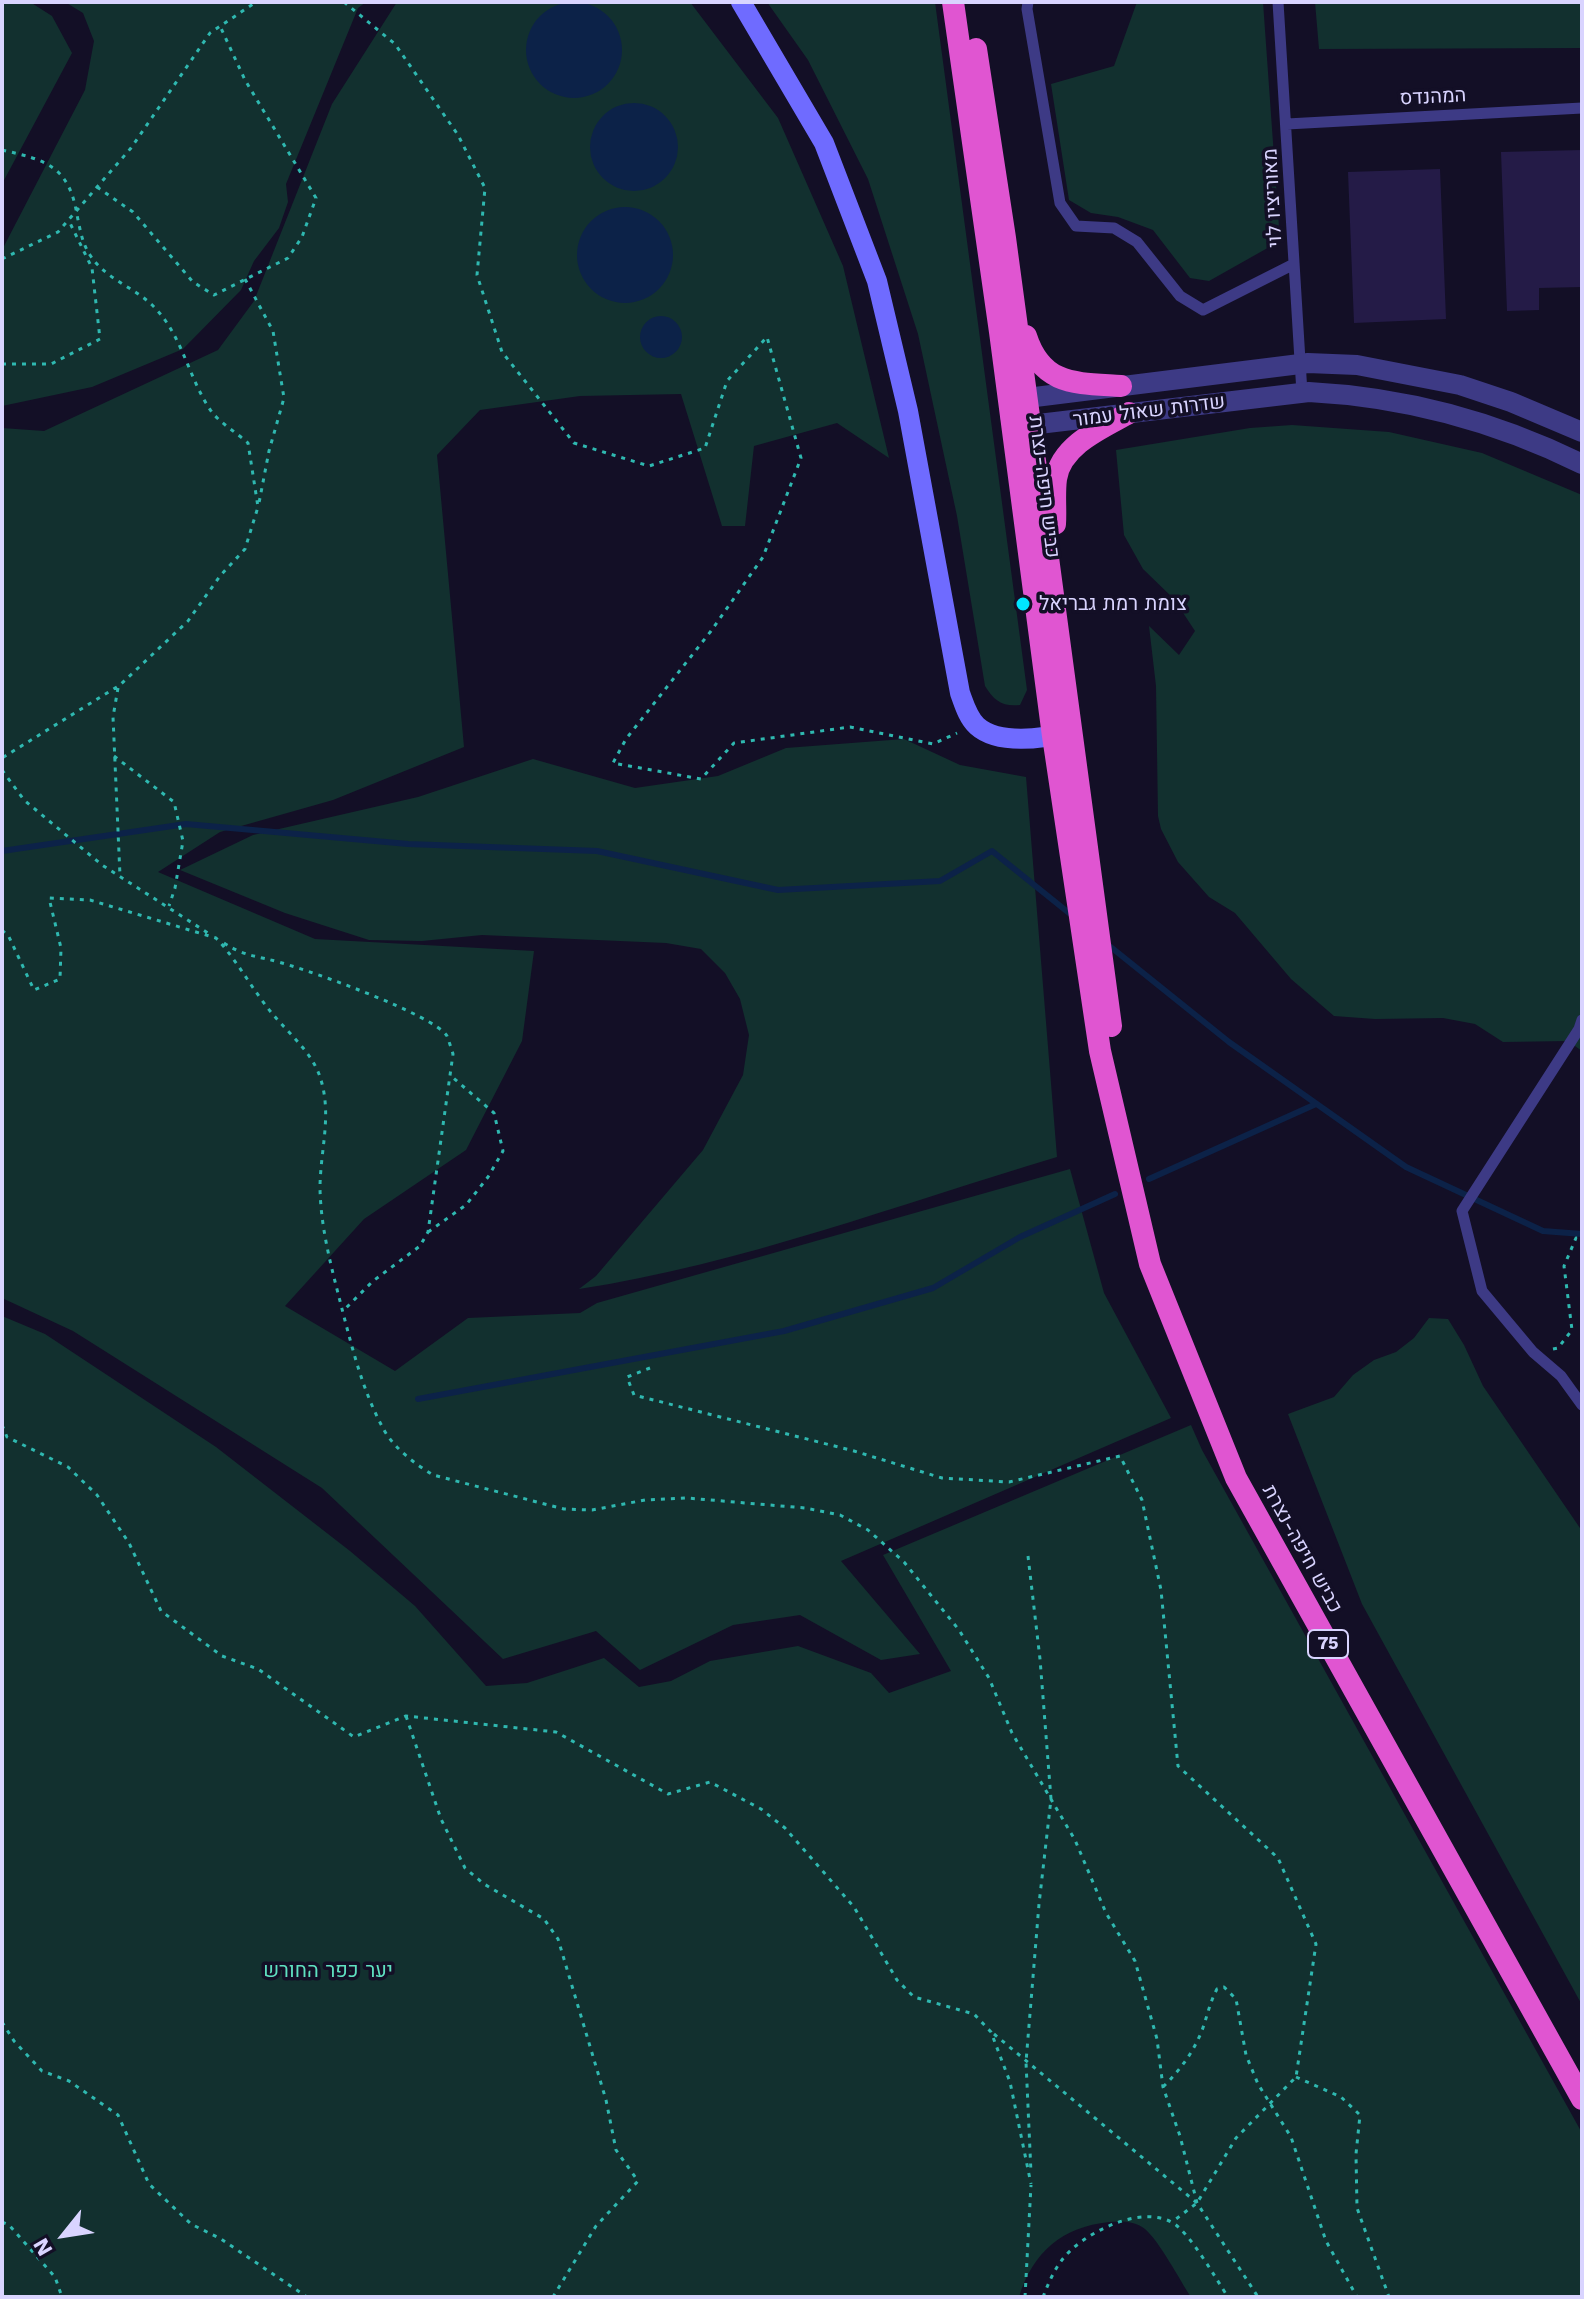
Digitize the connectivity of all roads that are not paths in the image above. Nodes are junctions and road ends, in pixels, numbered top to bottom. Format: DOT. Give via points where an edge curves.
graph roads {
  1 [pos="741,2"];
  2 [pos="953,2"];
  3 [pos="969,2"];
  4 [pos="1028,2"];
  5 [pos="1278,2"];
  6 [pos="1582,108"];
  7 [pos="1287,124"];
  8 [pos="1294,264"];
  9 [pos="1012,290"];
  10 [pos="1300,364"];
  11 [pos="1121,386"];
  12 [pos="1302,393"];
  13 [pos="1027,398"];
  14 [pos="1129,413"];
  15 [pos="1020,421"];
  16 [pos="1582,432"];
  17 [pos="1582,464"];
  18 [pos="1054,601"];
  19 [pos="1062,733"];
  20 [pos="1582,1020"];
  21 [pos="1582,1405"];
  22 [pos="1582,2099"];
  1 -- 19 [label="main road" via="824,143 877,281 908,411 960,693 975,725 990,734 1010,738"];
  2 -- 15 [label="highway, כביש חיפה-נצרת / 75"];
  3 -- 9 [label="highway, כביש חיפה-נצרת / 75"];
  4 -- 8 [label="lane" via="1060,203 1076,226 1114,228 1137,242 1180,296 1203,310"];
  5 -- 7 [label="lane, מאוריציו לוי"];
  6 -- 7 [label="lane, המהנדס"];
  7 -- 8 [label="lane, מאוריציו לוי"];
  8 -- 10 [label="lane, מאוריציו לוי"];
  9 -- 11 [label="highway" via="1032,354 1043,367 1056,378 1076,383"];
  9 -- 13 [label="highway, כביש חיפה-נצרת / 75"];
  10 -- 11 [label="street, שדרות שאול עמור"];
  10 -- 12 [label="lane, מאוריציו לוי"];
  10 -- 16 [label="street, שדרות שאול עמור" via="1357,365 1460,385"];
  11 -- 13 [label="street, שדרות שאול עמור"];
  12 -- 14 [label="street, שדרות שאול עמור"];
  12 -- 17 [label="street, שדרות שאול עמור" via="1354,394 1453,413"];
  13 -- 15 [label="highway, כביש חיפה-נצרת / 75"];
  14 -- 15 [label="street, שדרות שאול עמור"];
  14 -- 18 [label="highway" via="1089,434 1067,455 1056,477"];
  15 -- 18 [label="highway, כביש חיפה-נצרת / 75"];
  15 -- 19 [label="highway, כביש חיפה-נצרת / 75"];
  18 -- 19 [label="highway, כביש חיפה-נצרת / 75"];
  19 -- 22 [label="highway, כביש חיפה-נצרת / 75" via="1100,1051 1150,1264 1236,1478"];
  20 -- 21 [label="lane" via="1462,1211 1482,1291"];
}
